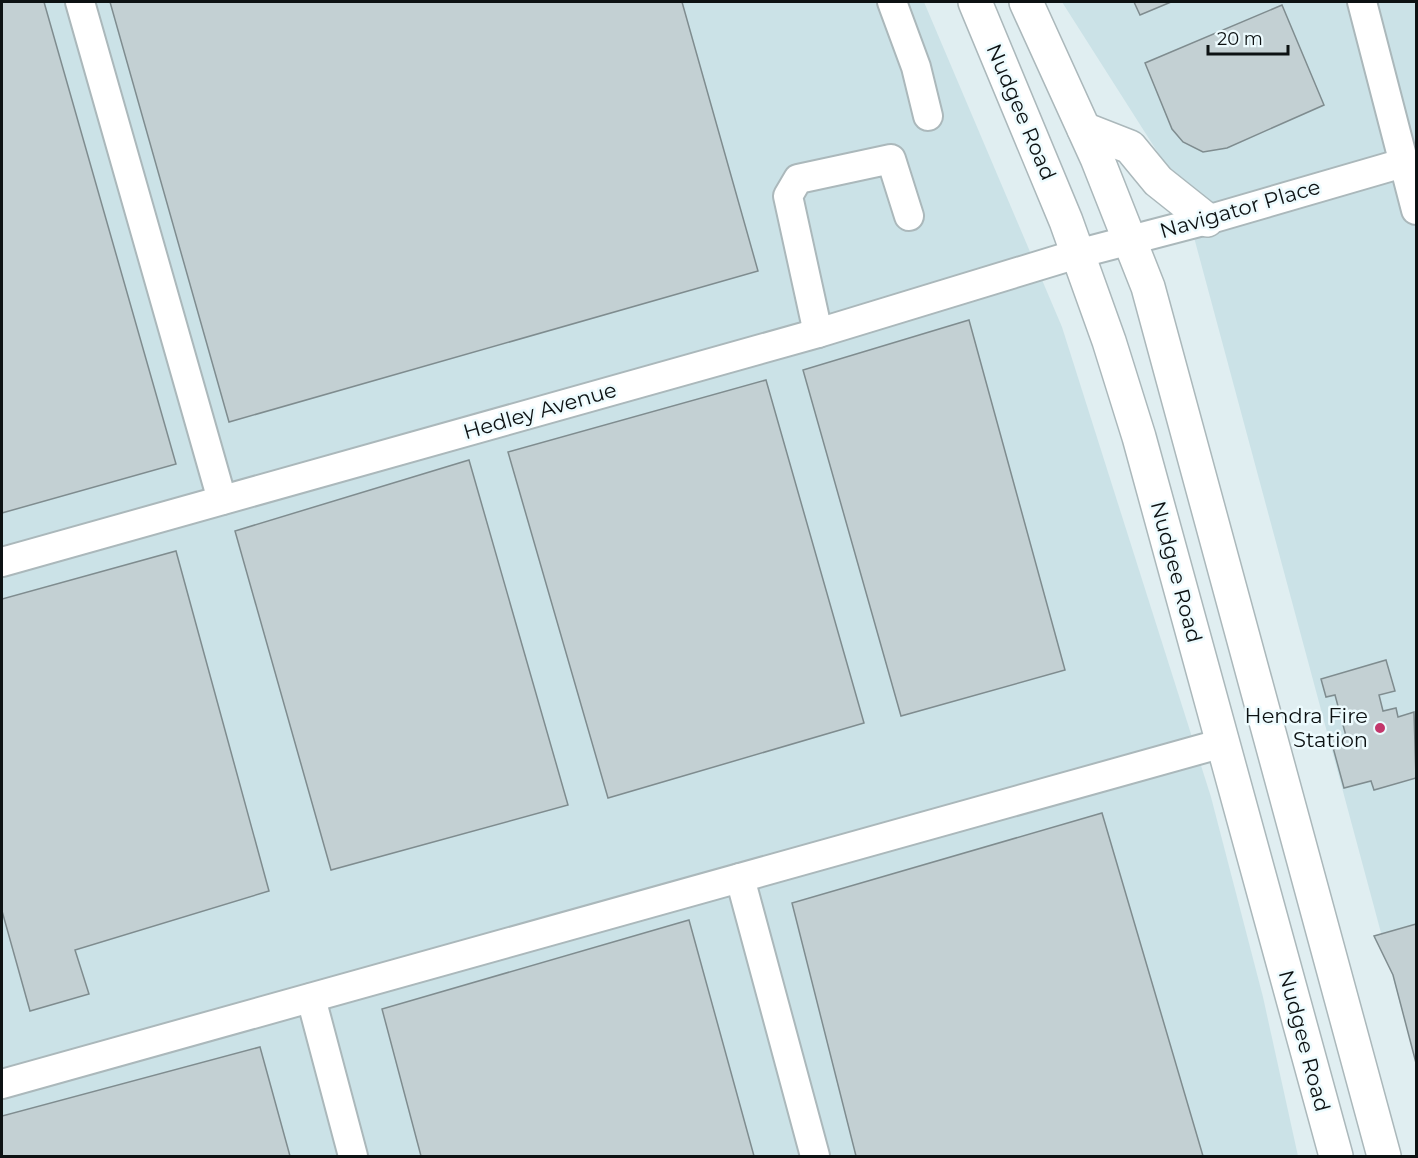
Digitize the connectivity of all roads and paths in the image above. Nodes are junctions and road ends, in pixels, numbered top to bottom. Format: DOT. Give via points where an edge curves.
graph roads {
  1 [pos="80,2"];
  2 [pos="892,2"];
  3 [pos="975,2"];
  4 [pos="1026,2"];
  5 [pos="1362,2"];
  6 [pos="928,116"];
  7 [pos="1084,129"];
  8 [pos="1403,163"];
  9 [pos="1416,210"];
  10 [pos="909,216"];
  11 [pos="1207,220"];
  12 [pos="1130,240"];
  13 [pos="1077,254"];
  14 [pos="818,333"];
  15 [pos="222,500"];
  16 [pos="2,562"];
  17 [pos="1269,730"];
  18 [pos="1222,743"];
  19 [pos="740,878"];
  20 [pos="311,998"];
  21 [pos="2,1084"];
  22 [pos="353,1156"];
  23 [pos="815,1156"];
  24 [pos="1336,1156"];
  25 [pos="1384,1156"];
  1 -- 15 [label="street"];
  2 -- 6 [label="street" via="916,67"];
  3 -- 13 [label="main road, Nudgee Road"];
  4 -- 7 [label="main road"];
  5 -- 8 [label="street"];
  7 -- 11 [label="main road" via="1130,147 1158,181"];
  7 -- 12 [label="main road"];
  8 -- 9 [label="street"];
  8 -- 11 [label="street, Navigator Place"];
  10 -- 14 [label="street" via="891,159 798,179 788,196"];
  11 -- 12 [label="street, Navigator Place"];
  12 -- 13 [label="street, Navigator Place"];
  12 -- 17 [label="main road" via="1166,347"];
  13 -- 14 [label="street, Hedley Avenue"];
  13 -- 18 [label="main road, Nudgee Road" via="1139,437"];
  14 -- 15 [label="street, Hedley Avenue"];
  15 -- 16 [label="street, Hedley Avenue"];
  17 -- 18 [label="main road"];
  17 -- 25 [label="main road"];
  18 -- 19 [label="street"];
  18 -- 24 [label="main road, Nudgee Road"];
  19 -- 20 [label="street"];
  19 -- 23 [label="street"];
  20 -- 21 [label="street"];
  20 -- 22 [label="street"];
}
